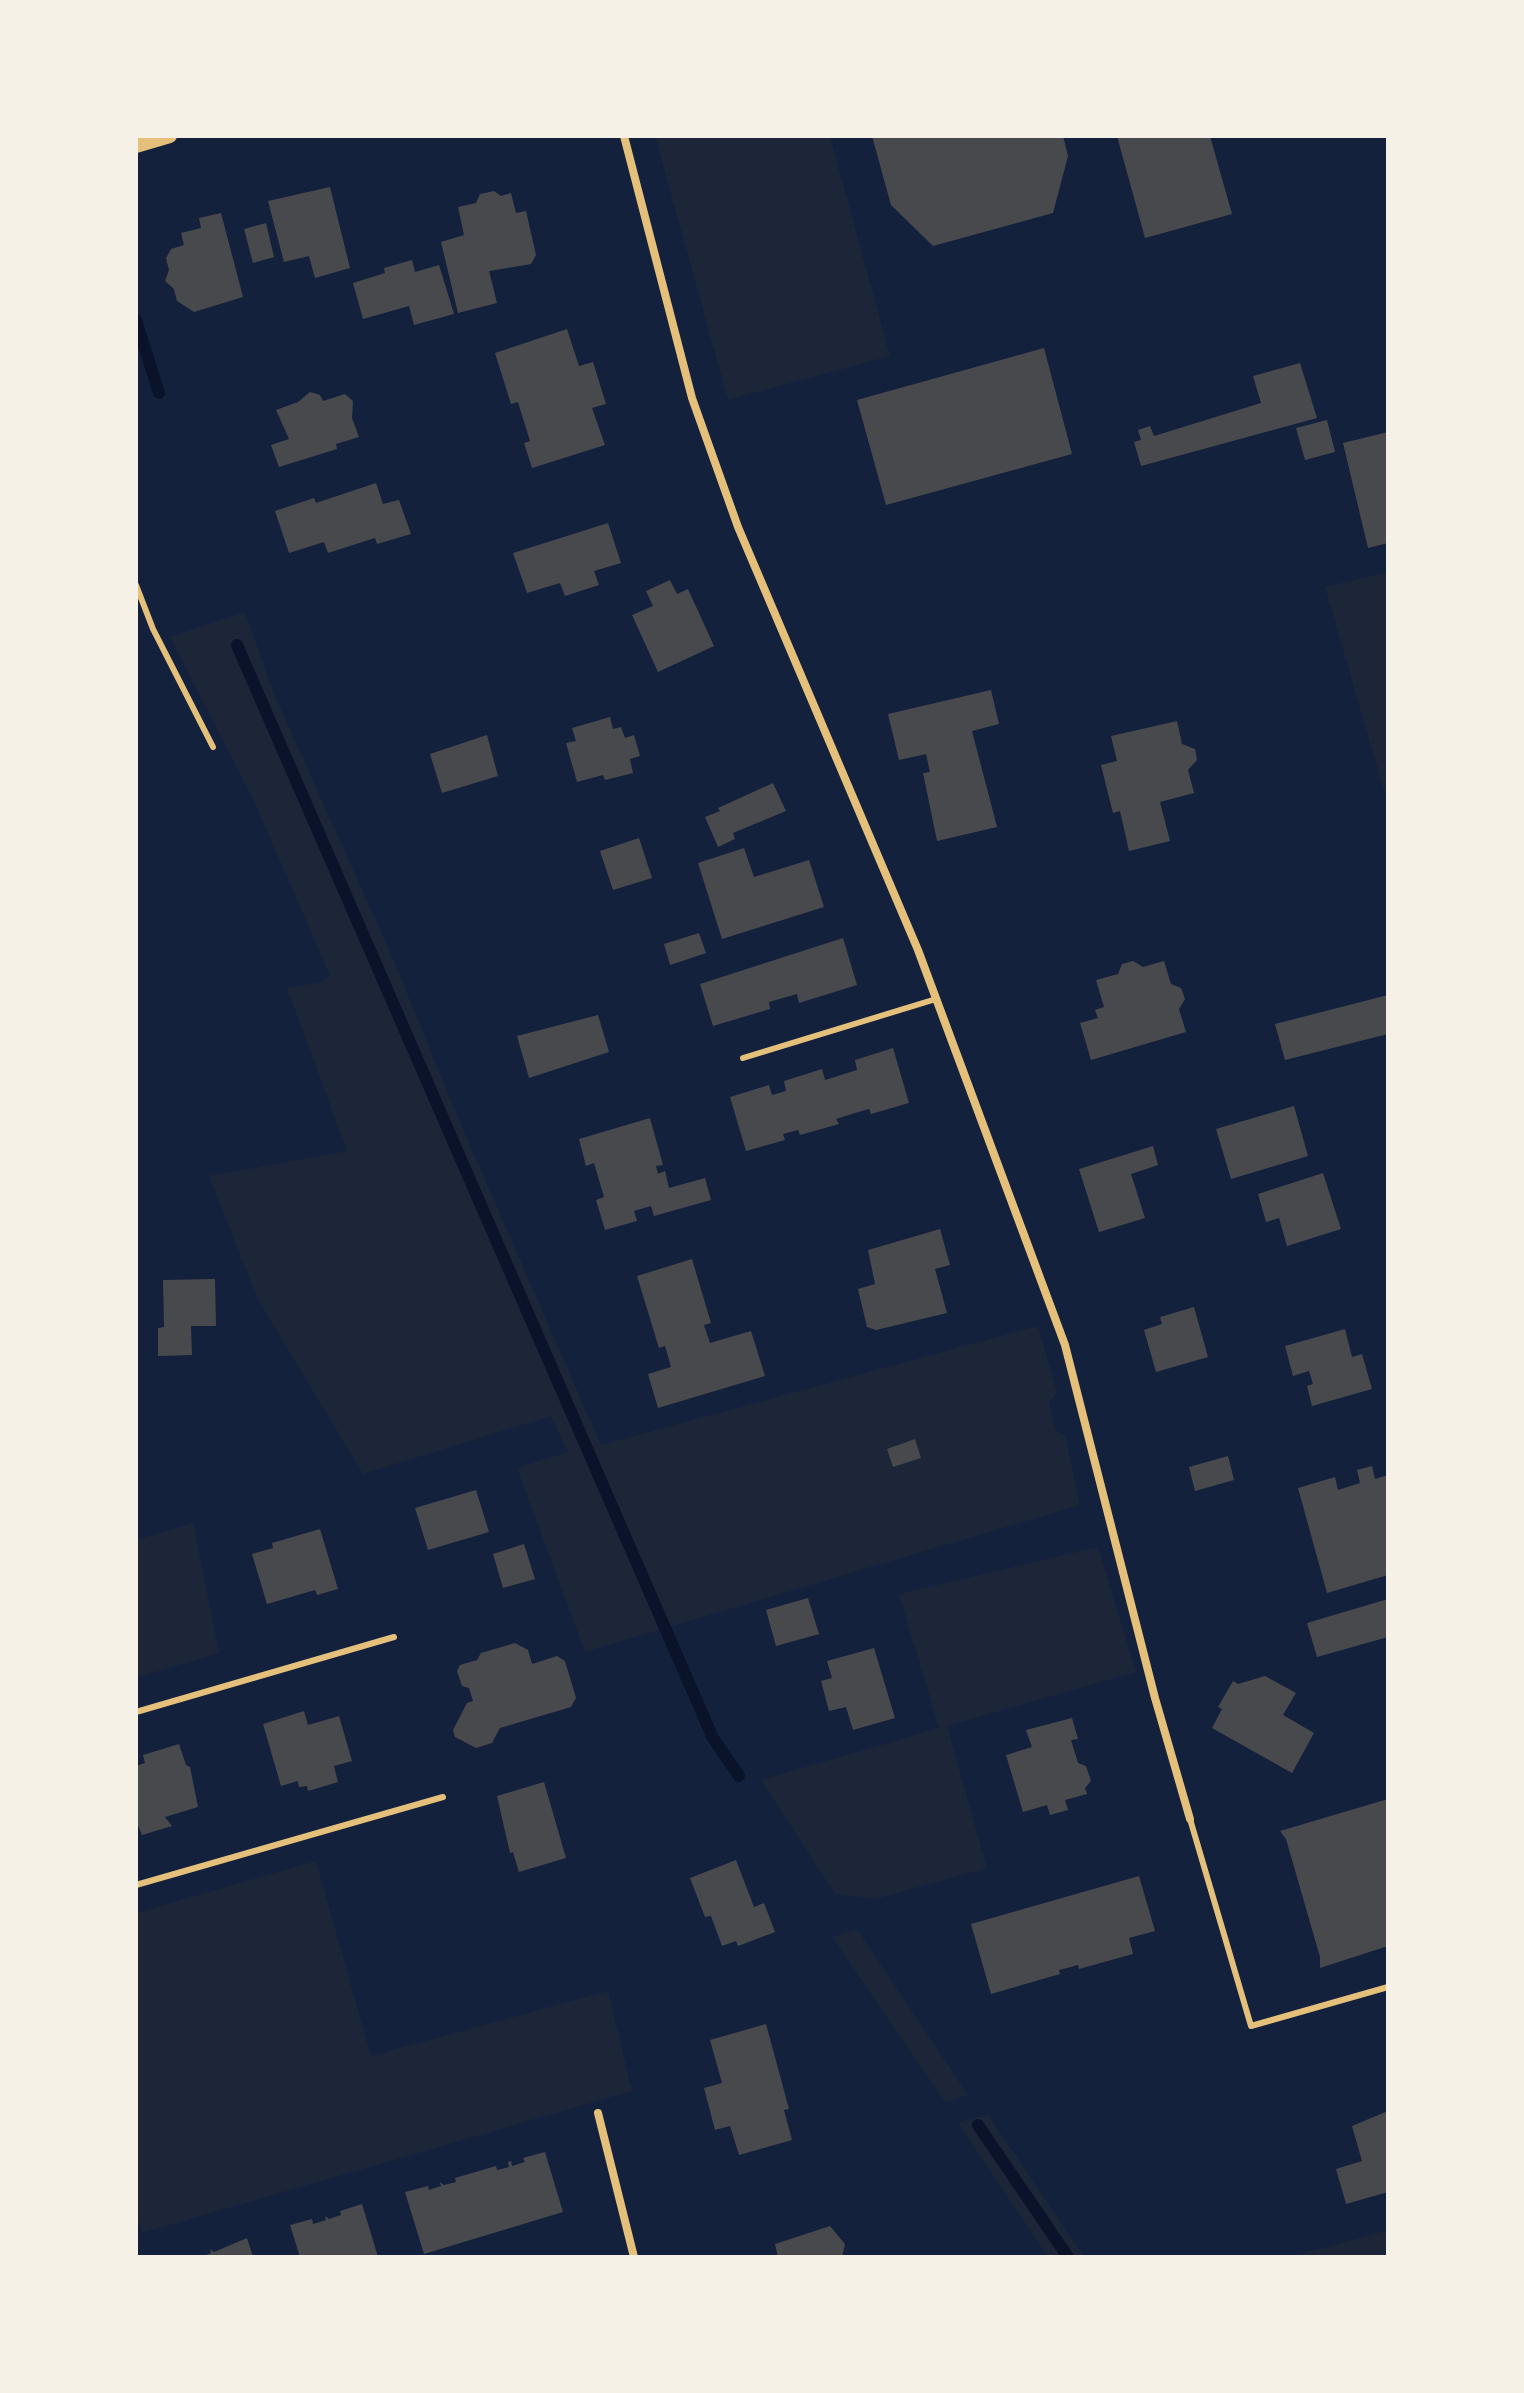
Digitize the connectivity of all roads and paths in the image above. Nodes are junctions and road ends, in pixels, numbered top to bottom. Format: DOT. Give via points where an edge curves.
graph roads {
  1 [pos="170,136"];
  2 [pos="624,136"];
  3 [pos="136,146"];
  4 [pos="136,585"];
  5 [pos="213,747"];
  6 [pos="936,999"];
  7 [pos="743,1058"];
  8 [pos="394,1637"];
  9 [pos="136,1712"];
  10 [pos="443,1797"];
  11 [pos="1190,1819"];
  12 [pos="136,1885"];
  13 [pos="1388,1987"];
  14 [pos="598,2113"];
  15 [pos="634,2257"];
  1 -- 3 [label="street"];
  2 -- 6 [label="street" via="692,398 738,527"];
  4 -- 5 [label="lane"];
  6 -- 7 [label="lane"];
  6 -- 11 [label="street" via="1065,1345"];
  8 -- 9 [label="lane"];
  10 -- 12 [label="lane"];
  11 -- 13 [label="lane" via="1251,2026"];
  14 -- 15 [label="street"];
}
